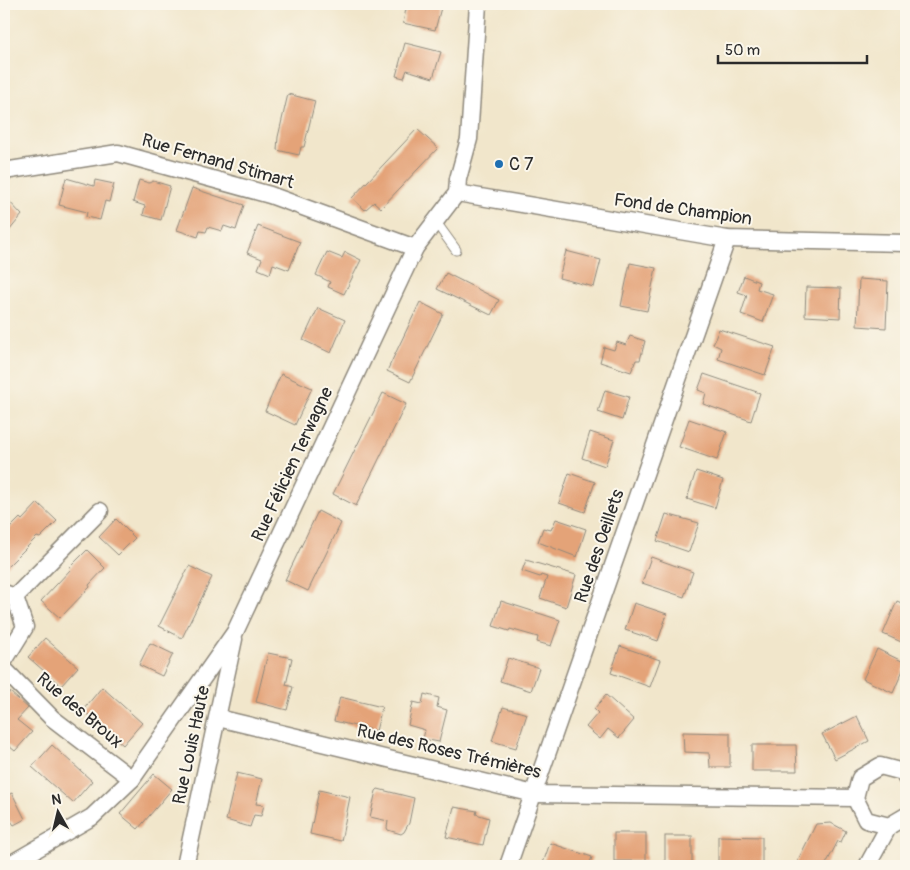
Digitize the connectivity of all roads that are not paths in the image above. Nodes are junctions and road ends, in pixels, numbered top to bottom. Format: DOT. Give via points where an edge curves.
graph roads {
  1 [pos="478,4"];
  2 [pos="4,171"];
  3 [pos="457,193"];
  4 [pos="436,221"];
  5 [pos="726,239"];
  6 [pos="906,243"];
  7 [pos="414,248"];
  8 [pos="456,250"];
  9 [pos="100,511"];
  10 [pos="10,595"];
  11 [pos="235,632"];
  12 [pos="4,661"];
  13 [pos="4,669"];
  14 [pos="218,718"];
  15 [pos="905,771"];
  16 [pos="132,779"];
  17 [pos="534,794"];
  18 [pos="855,798"];
  19 [pos="906,816"];
  20 [pos="889,826"];
  21 [pos="7,866"];
  22 [pos="185,866"];
  23 [pos="508,866"];
  24 [pos="867,866"];
  1 -- 3 [label="street, Rue Félicien Terwagne" via="470,138"];
  2 -- 7 [label="street, Rue Fernand Stimart" via="118,153 270,195"];
  3 -- 4 [label="street, Rue Félicien Terwagne"];
  3 -- 5 [label="street, Fond de Champion"];
  4 -- 7 [label="street, Rue Félicien Terwagne"];
  4 -- 8 [label="lane"];
  5 -- 6 [label="street, Fond de Champion"];
  5 -- 17 [label="street, Rue des Oeillets"];
  7 -- 11 [label="street, Rue Félicien Terwagne"];
  9 -- 10 [label="street"];
  10 -- 12 [label="street" via="25,627"];
  11 -- 14 [label="street, Rue Louis Haute"];
  11 -- 16 [label="street, Rue Félicien Terwagne"];
  13 -- 16 [label="street, Rue des Broux" via="52,718"];
  14 -- 17 [label="street, Rue des Roses Trémières"];
  14 -- 22 [label="street, Rue Louis Haute"];
  15 -- 18 [label="street" via="880,766 860,778"];
  16 -- 21 [label="street, Rue Félicien Terwagne" via="92,817"];
  17 -- 18 [label="street, Rue des Roses Trémières"];
  17 -- 23 [label="street, Rue des Oeillets"];
  18 -- 20 [label="street" via="866,820"];
  19 -- 20 [label="street"];
  20 -- 24 [label="street"];
}
